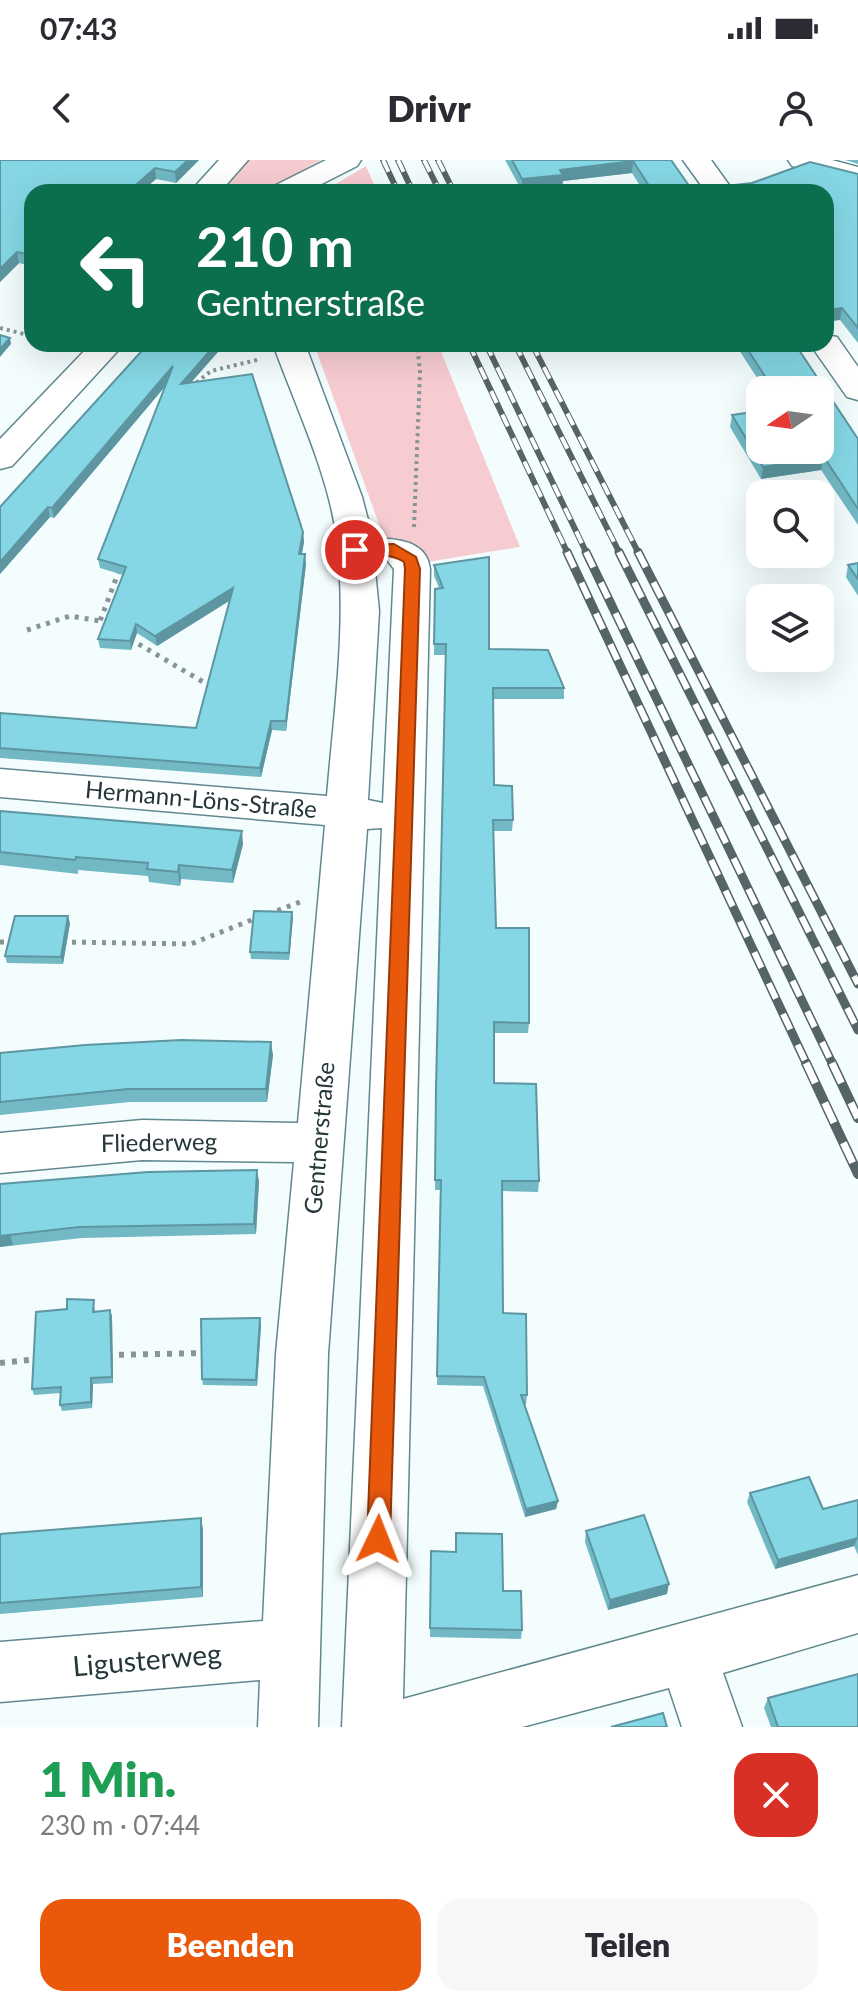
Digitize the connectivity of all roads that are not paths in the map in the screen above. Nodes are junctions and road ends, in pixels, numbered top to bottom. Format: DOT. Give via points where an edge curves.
graph roads {
  1 [pos="234,160"];
  2 [pos="347,160"];
  3 [pos="697,160"];
  4 [pos="802,160"];
  5 [pos="858,176"];
  6 [pos="212,184"];
  7 [pos="300,184"];
  8 [pos="714,184"];
  9 [pos="60,352"];
  10 [pos="100,352"];
  11 [pos="292,352"];
  12 [pos="832,352"];
  13 [pos="858,390"];
  14 [pos="0,414"];
  15 [pos="0,459"];
  16 [pos="355,550"];
  17 [pos="0,783"];
  18 [pos="347,813"];
  19 [pos="402,816"];
  20 [pos="318,1143"];
  21 [pos="0,1153"];
  22 [pos="858,1604"];
  23 [pos="293,1648"];
  24 [pos="687,1654"];
  25 [pos="0,1672"];
  26 [pos="288,1727"];
  27 [pos="372,1727"];
  28 [pos="408,1727"];
  29 [pos="712,1727"];
  1 -- 6 [label="street"];
  2 -- 7 [label="street"];
  3 -- 8 [label="street"];
  4 -- 5 [label="street"];
  9 -- 14 [label="street"];
  10 -- 15 [label="street"];
  11 -- 16 [label="street, Gentnerstraße" via="345,497"];
  12 -- 13 [label="street"];
  16 -- 18 [label="street, Gentnerstraße" via="360,611"];
  16 -- 19 [label="street" via="394,549 411,560"];
  17 -- 18 [label="street, Hermann-Löns-Straße"];
  18 -- 19 [label="street, Hermann-Löns-Straße"];
  18 -- 20 [label="street, Gentnerstraße"];
  19 -- 27 [label="street"];
  20 -- 21 [label="street, Fliederweg" via="142,1140"];
  20 -- 23 [label="street, Gentnerstraße" via="302,1354"];
  22 -- 24 [label="street"];
  23 -- 25 [label="street, Ligusterweg"];
  23 -- 26 [label="street, Gentnerstraße"];
  24 -- 28 [label="street"];
  24 -- 29 [label="street"];
}
